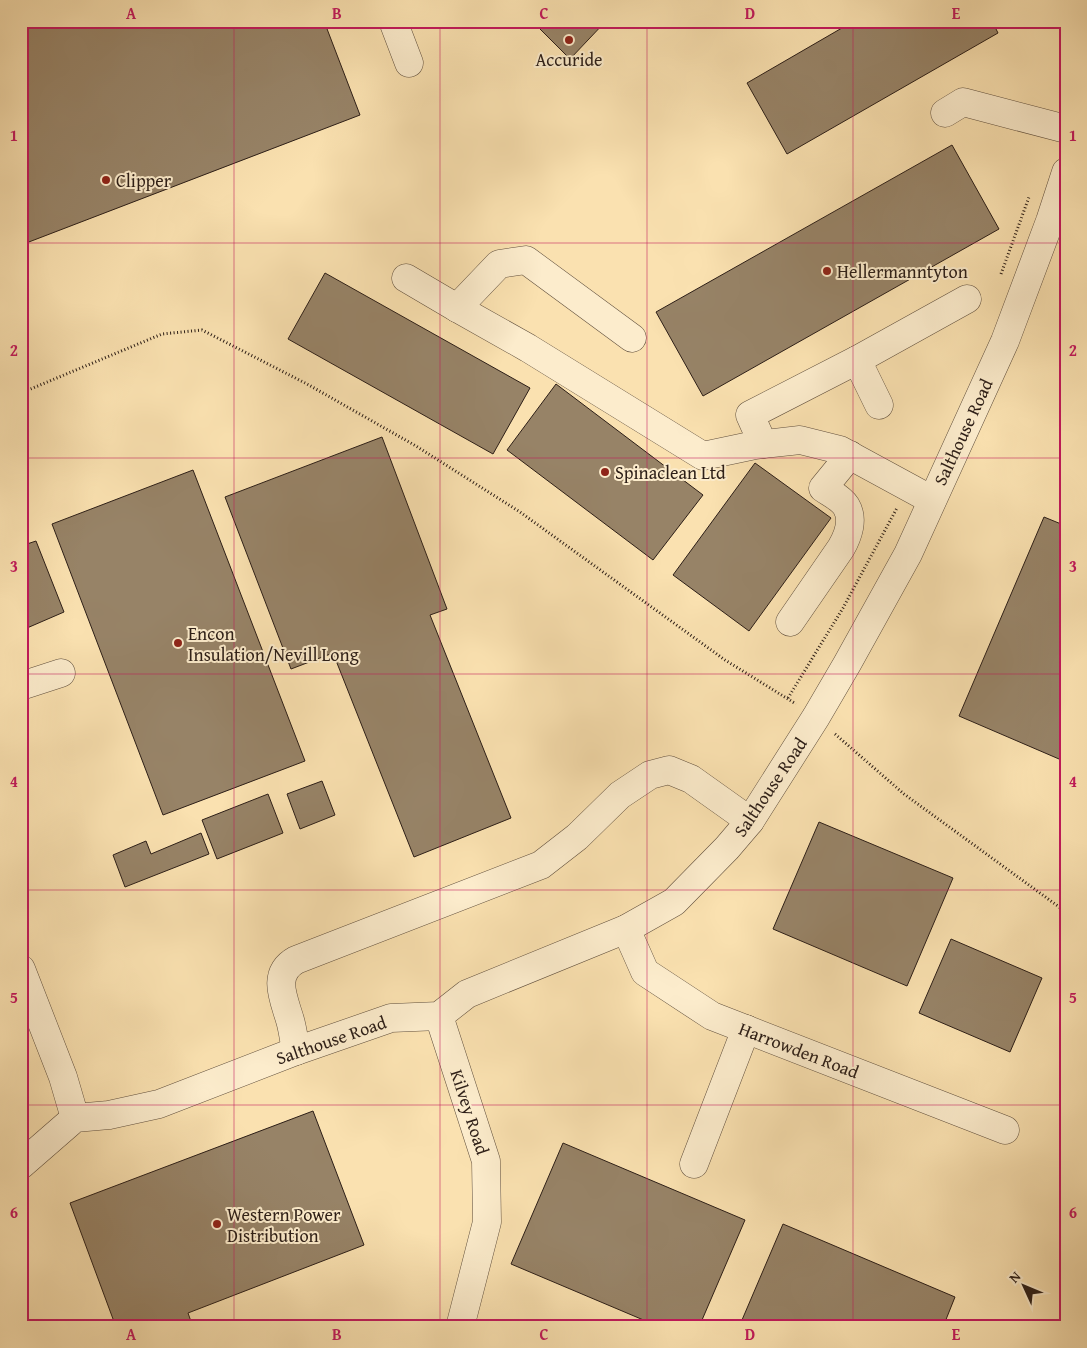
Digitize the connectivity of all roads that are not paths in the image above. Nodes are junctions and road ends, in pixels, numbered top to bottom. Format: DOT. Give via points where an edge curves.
graph roads {
  1 [pos="393,21"];
  2 [pos="409,63"];
  3 [pos="945,113"];
  4 [pos="1060,127"];
  5 [pos="1066,172"];
  6 [pos="1058,224"];
  7 [pos="406,278"];
  8 [pos="967,299"];
  9 [pos="457,308"];
  10 [pos="632,338"];
  11 [pos="858,360"];
  12 [pos="879,405"];
  13 [pos="763,444"];
  14 [pos="850,455"];
  15 [pos="932,500"];
  16 [pos="790,622"];
  17 [pos="61,672"];
  18 [pos="21,686"];
  19 [pos="750,821"];
  20 [pos="626,929"];
  21 [pos="21,969"];
  22 [pos="439,1016"];
  23 [pos="746,1029"];
  24 [pos="296,1051"];
  25 [pos="75,1118"];
  26 [pos="1005,1130"];
  27 [pos="694,1164"];
  28 [pos="21,1165"];
  29 [pos="463,1326"];
  1 -- 2 [label="street"];
  3 -- 4 [label="street" via="963,102"];
  5 -- 6 [label="street, Salthouse Road"];
  6 -- 15 [label="street, Salthouse Road"];
  7 -- 9 [label="street"];
  8 -- 11 [label="street"];
  9 -- 10 [label="street" via="499,264 526,260"];
  9 -- 13 [label="street" via="704,456"];
  11 -- 12 [label="street"];
  11 -- 13 [label="street" via="750,415"];
  13 -- 14 [label="street" via="800,440"];
  14 -- 15 [label="street"];
  14 -- 16 [label="street" via="823,488 846,506 850,518 848,535"];
  15 -- 19 [label="street, Salthouse Road" via="908,554 847,664"];
  17 -- 18 [label="street"];
  19 -- 20 [label="street, Salthouse Road" via="674,902"];
  19 -- 24 [label="street" via="691,779 669,770 650,775 620,795 577,837 542,865 287,965 282,976 282,997"];
  20 -- 22 [label="street, Salthouse Road" via="467,994"];
  20 -- 23 [label="street, Harrowden Road" via="645,972 712,1016"];
  21 -- 25 [label="street" via="63,1077"];
  22 -- 24 [label="street, Salthouse Road" via="391,1018"];
  22 -- 29 [label="street, Kilvey Road" via="486,1161 486,1222"];
  23 -- 26 [label="street, Harrowden Road"];
  23 -- 27 [label="street"];
  24 -- 25 [label="street, Salthouse Road" via="159,1104 109,1115"];
  25 -- 28 [label="street"];
}
